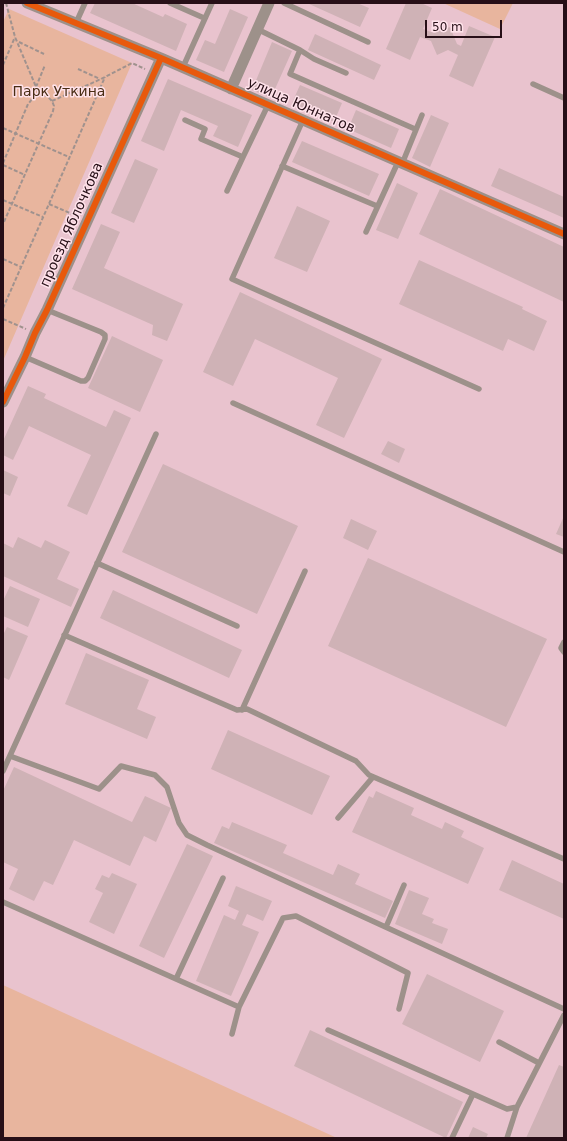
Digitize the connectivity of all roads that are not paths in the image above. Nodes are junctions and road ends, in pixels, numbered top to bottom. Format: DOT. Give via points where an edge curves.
graph roads {
  1 [pos="27,3"];
  2 [pos="85,3"];
  3 [pos="170,3"];
  4 [pos="212,3"];
  5 [pos="269,3"];
  6 [pos="284,3"];
  7 [pos="204,18"];
  8 [pos="76,23"];
  9 [pos="257,29"];
  10 [pos="368,42"];
  11 [pos="300,50"];
  12 [pos="161,58"];
  13 [pos="183,67"];
  14 [pos="346,73"];
  15 [pos="533,84"];
  16 [pos="231,88"];
  17 [pos="564,98"];
  18 [pos="268,105"];
  19 [pos="422,115"];
  20 [pos="185,120"];
  21 [pos="303,120"];
  22 [pos="416,129"];
  23 [pos="243,157"];
  24 [pos="400,163"];
  25 [pos="282,166"];
  26 [pos="227,191"];
  27 [pos="377,206"];
  28 [pos="366,232"];
  29 [pos="564,234"];
  30 [pos="47,310"];
  31 [pos="25,357"];
  32 [pos="479,389"];
  33 [pos="3,402"];
  34 [pos="233,402"];
  35 [pos="156,434"];
  36 [pos="564,552"];
  37 [pos="97,563"];
  38 [pos="305,571"];
  39 [pos="237,626"];
  40 [pos="64,635"];
  41 [pos="564,642"];
  42 [pos="564,652"];
  43 [pos="242,710"];
  44 [pos="10,756"];
  45 [pos="3,771"];
  46 [pos="373,777"];
  47 [pos="338,818"];
  48 [pos="564,859"];
  49 [pos="223,878"];
  50 [pos="404,885"];
  51 [pos="3,902"];
  52 [pos="386,927"];
  53 [pos="176,979"];
  54 [pos="239,1007"];
  55 [pos="564,1009"];
  56 [pos="399,1010"];
  57 [pos="564,1015"];
  58 [pos="328,1030"];
  59 [pos="232,1034"];
  60 [pos="499,1042"];
  61 [pos="539,1063"];
  62 [pos="473,1094"];
  63 [pos="517,1107"];
  64 [pos="452,1138"];
  65 [pos="507,1138"];
  1 -- 8 [label="street, улица Юннатов"];
  2 -- 8 [label="lane"];
  3 -- 7 [label="lane"];
  4 -- 7 [label="lane"];
  5 -- 9 [label="street"];
  6 -- 10 [label="lane"];
  7 -- 13 [label="lane"];
  8 -- 12 [label="street, улица Юннатов"];
  9 -- 11 [label="lane"];
  9 -- 16 [label="street"];
  11 -- 14 [label="lane"];
  11 -- 22 [label="lane" via="290,74"];
  12 -- 13 [label="street, улица Юннатов"];
  12 -- 30 [label="street, проезд Яблочкова"];
  13 -- 16 [label="street, улица Юннатов"];
  15 -- 17 [label="lane"];
  16 -- 18 [label="street, улица Юннатов"];
  18 -- 21 [label="street, улица Юннатов"];
  18 -- 23 [label="lane"];
  19 -- 22 [label="lane"];
  20 -- 23 [label="lane" via="205,129 201,139"];
  21 -- 24 [label="street, улица Юннатов"];
  21 -- 25 [label="lane"];
  22 -- 24 [label="lane"];
  23 -- 26 [label="lane"];
  24 -- 27 [label="lane"];
  24 -- 29 [label="street, улица Юннатов"];
  25 -- 27 [label="lane"];
  25 -- 32 [label="lane" via="232,279"];
  27 -- 28 [label="lane"];
  30 -- 31 [label="street, проезд Яблочкова"];
  30 -- 31 [label="lane" via="105,335 88,378 81,381"];
  31 -- 33 [label="street, проезд Яблочкова"];
  34 -- 36 [label="lane"];
  35 -- 37 [label="lane"];
  37 -- 39 [label="lane"];
  37 -- 40 [label="lane"];
  38 -- 43 [label="lane"];
  40 -- 43 [label="lane"];
  40 -- 44 [label="lane"];
  41 -- 42 [label="lane" via="561,648"];
  43 -- 46 [label="lane" via="247,709 356,761"];
  44 -- 45 [label="lane"];
  44 -- 52 [label="lane" via="99,789 121,766 155,775 166,787 180,824 187,835"];
  46 -- 47 [label="lane"];
  46 -- 48 [label="lane"];
  49 -- 53 [label="lane"];
  50 -- 52 [label="lane"];
  51 -- 53 [label="lane"];
  52 -- 55 [label="lane"];
  53 -- 54 [label="lane"];
  54 -- 56 [label="lane" via="284,918 296,916 408,973"];
  54 -- 59 [label="lane"];
  57 -- 61 [label="lane"];
  58 -- 62 [label="lane"];
  60 -- 61 [label="lane"];
  61 -- 63 [label="lane"];
  62 -- 63 [label="lane" via="507,1109"];
  62 -- 64 [label="lane"];
  63 -- 65 [label="lane"];
}
